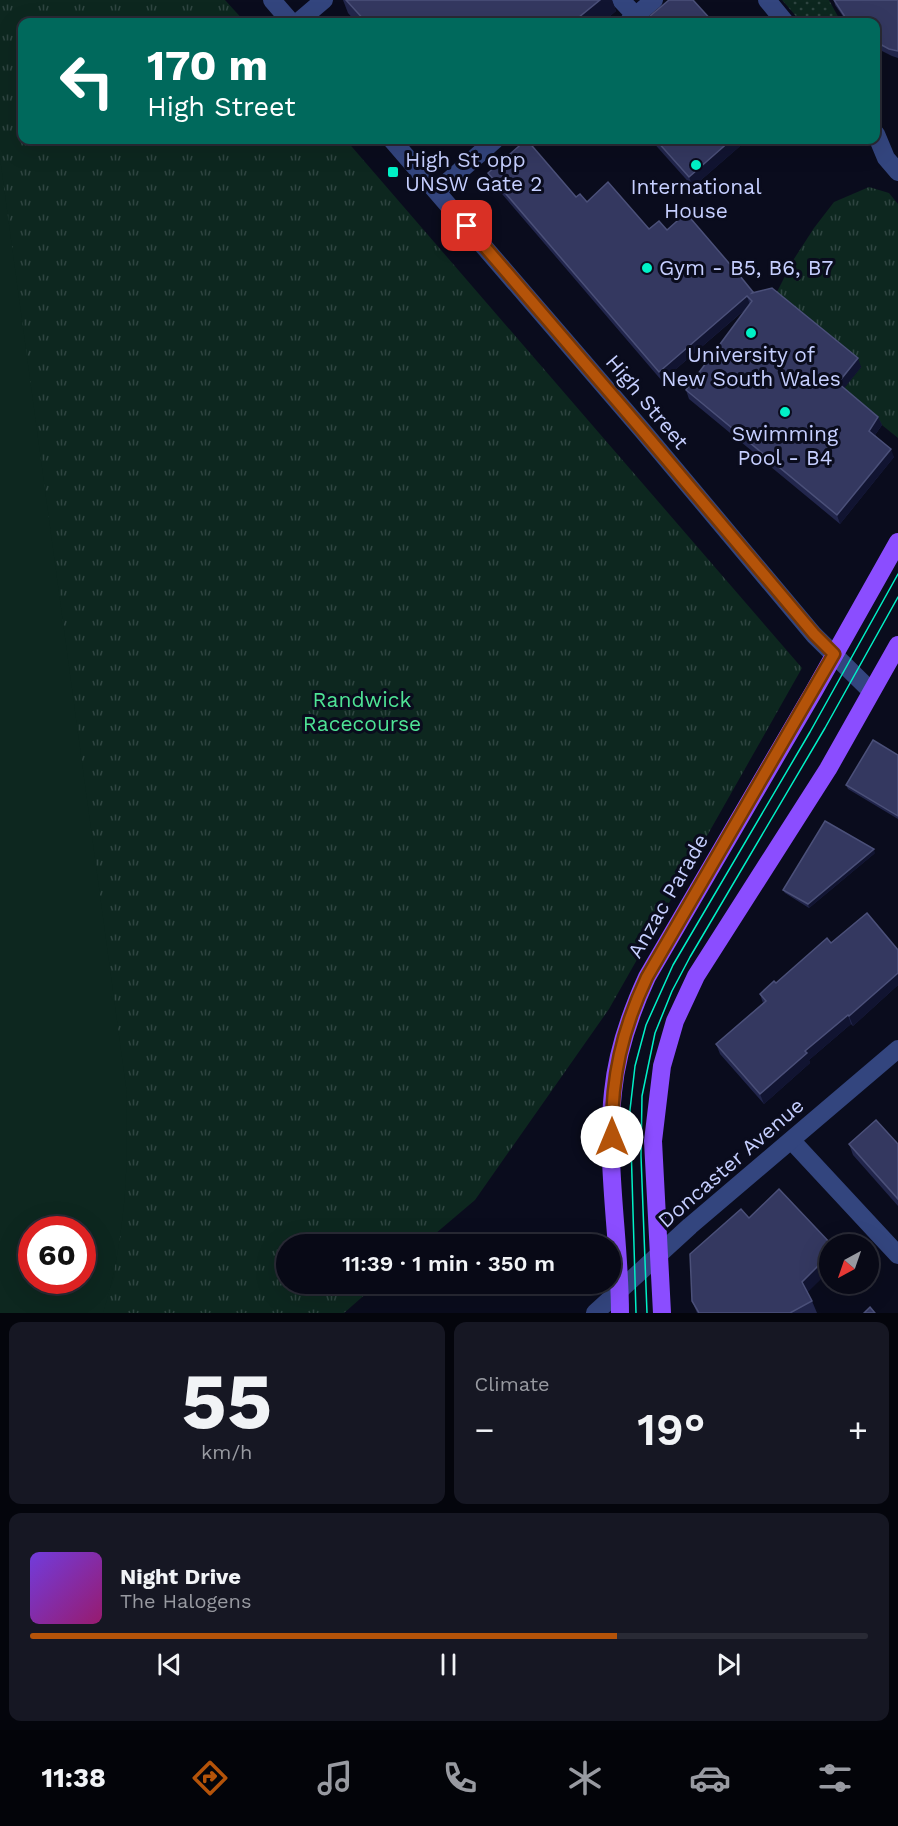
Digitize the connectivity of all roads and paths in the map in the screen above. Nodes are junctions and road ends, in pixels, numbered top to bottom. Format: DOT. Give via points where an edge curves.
graph roads {
  1 [pos="324,0"];
  2 [pos="621,0"];
  3 [pos="654,0"];
  4 [pos="767,0"];
  5 [pos="280,3"];
  6 [pos="289,18"];
  7 [pos="303,18"];
  8 [pos="631,18"];
  9 [pos="633,18"];
  10 [pos="782,18"];
  11 [pos="396,144"];
  12 [pos="490,144"];
  13 [pos="880,144"];
  14 [pos="898,172"];
  15 [pos="437,191"];
  16 [pos="898,542"];
  17 [pos="898,645"];
  18 [pos="834,654"];
  19 [pos="871,691"];
  20 [pos="898,1049"];
  21 [pos="792,1141"];
  22 [pos="616,1234"];
  23 [pos="660,1254"];
  24 [pos="898,1255"];
  25 [pos="621,1289"];
  26 [pos="616,1294"];
  27 [pos="620,1294"];
  28 [pos="595,1313"];
  29 [pos="620,1313"];
  30 [pos="662,1313"];
  1 -- 7 [label="street"];
  2 -- 8 [label="street"];
  3 -- 9 [label="street"];
  4 -- 10 [label="street"];
  5 -- 6 [label="street"];
  11 -- 15 [label="street, High Street"];
  12 -- 15 [label="street"];
  13 -- 14 [label="street"];
  15 -- 18 [label="street, High Street"];
  16 -- 18 [label="main road, Anzac Parade"];
  17 -- 19 [label="main road"];
  18 -- 19 [label="street, High Street"];
  18 -- 22 [label="main road, Anzac Parade" via="647,977 627,1024 616,1070 612,1120"];
  19 -- 23 [label="main road" via="828,769 696,976 675,1022 662,1066 653,1141"];
  20 -- 21 [label="street, Doncaster Avenue"];
  21 -- 23 [label="street, Doncaster Avenue"];
  21 -- 24 [label="street"];
  23 -- 25 [label="street, Doncaster Avenue"];
  23 -- 30 [label="main road"];
  26 -- 28 [label="street, Doncaster Avenue"];
  27 -- 29 [label="main road, Anzac Parade"];
}
